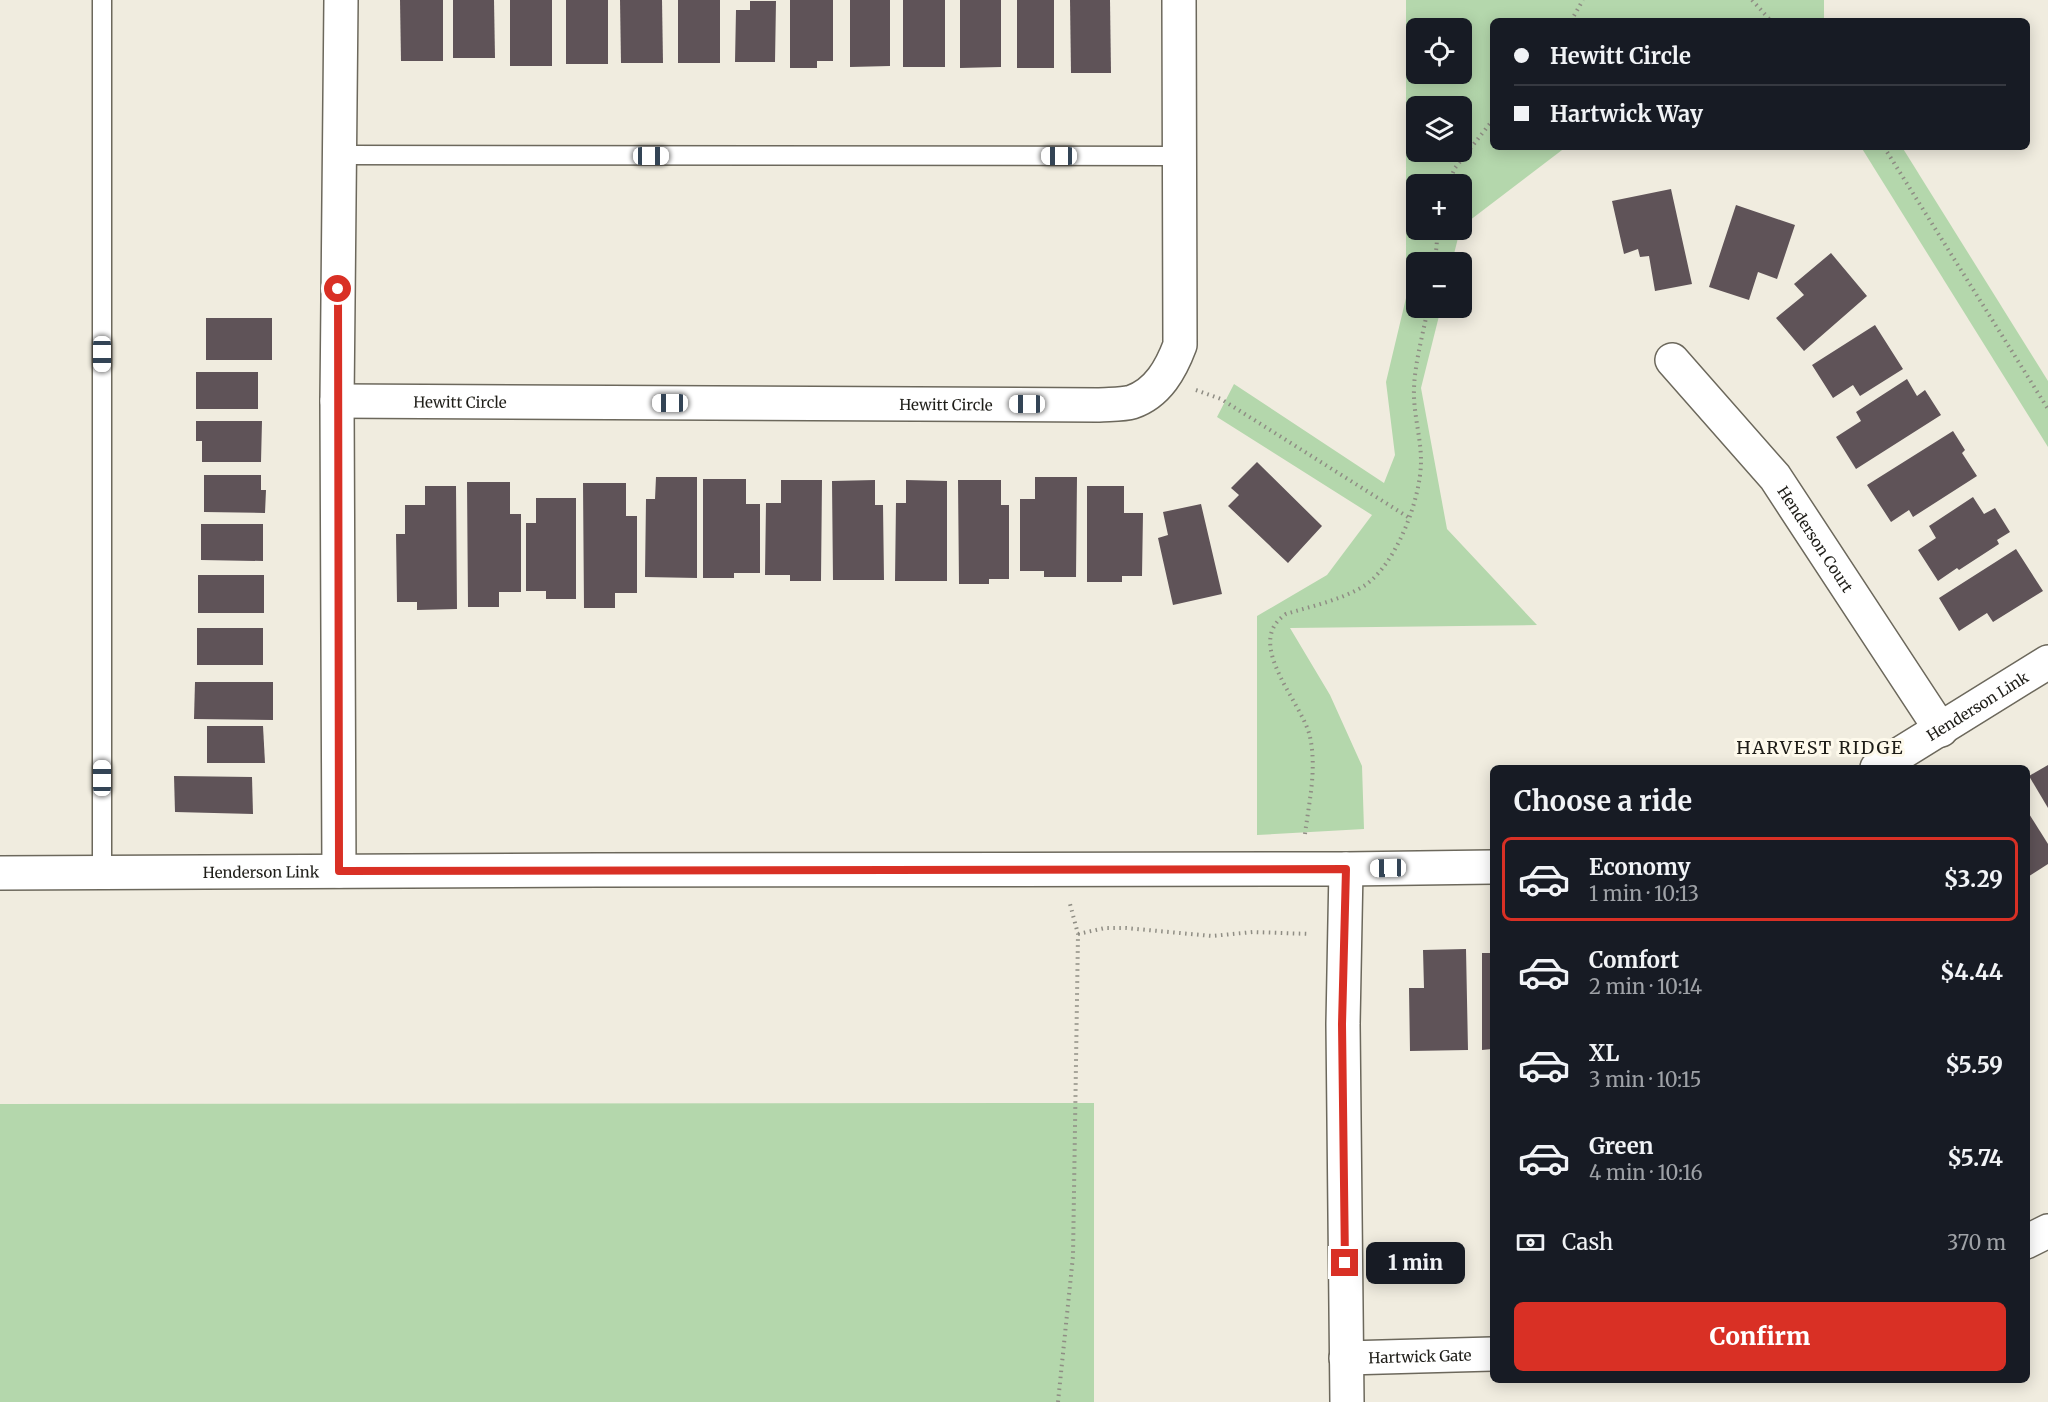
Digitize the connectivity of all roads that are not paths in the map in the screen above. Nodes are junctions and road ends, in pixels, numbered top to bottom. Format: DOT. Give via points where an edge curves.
graph roads {
  1 [pos="102,0"];
  2 [pos="341,0"];
  3 [pos="1179,0"];
  4 [pos="340,155"];
  5 [pos="1178,156"];
  6 [pos="1672,360"];
  7 [pos="337,401"];
  8 [pos="2048,662"];
  9 [pos="1941,729"];
  10 [pos="1882,765"];
  11 [pos="1490,867"];
  12 [pos="1346,869"];
  13 [pos="339,871"];
  14 [pos="0,873"];
  15 [pos="102,873"];
  16 [pos="2048,1231"];
  17 [pos="2030,1240"];
  18 [pos="1490,1354"];
  19 [pos="1346,1358"];
  20 [pos="1347,1402"];
  1 -- 15 [label="lane"];
  2 -- 4 [label="street"];
  3 -- 5 [label="street, Hewitt Circle"];
  4 -- 5 [label="lane"];
  4 -- 7 [label="street"];
  5 -- 7 [label="street, Hewitt Circle" via="1180,345 1170,370 1150,392 1131,402 1098,405"];
  6 -- 9 [label="street, Henderson Court" via="1775,477"];
  7 -- 13 [label="street"];
  8 -- 9 [label="street, Henderson Link"];
  9 -- 10 [label="street, Henderson Link"];
  11 -- 12 [label="street, Henderson Link"];
  12 -- 13 [label="street, Henderson Link"];
  12 -- 19 [label="street" via="1342,1024"];
  13 -- 15 [label="street, Henderson Link"];
  14 -- 15 [label="street, Henderson Link"];
  16 -- 17 [label="street"];
  18 -- 19 [label="street, Hartwick Gate"];
  19 -- 20 [label="street"];
}
